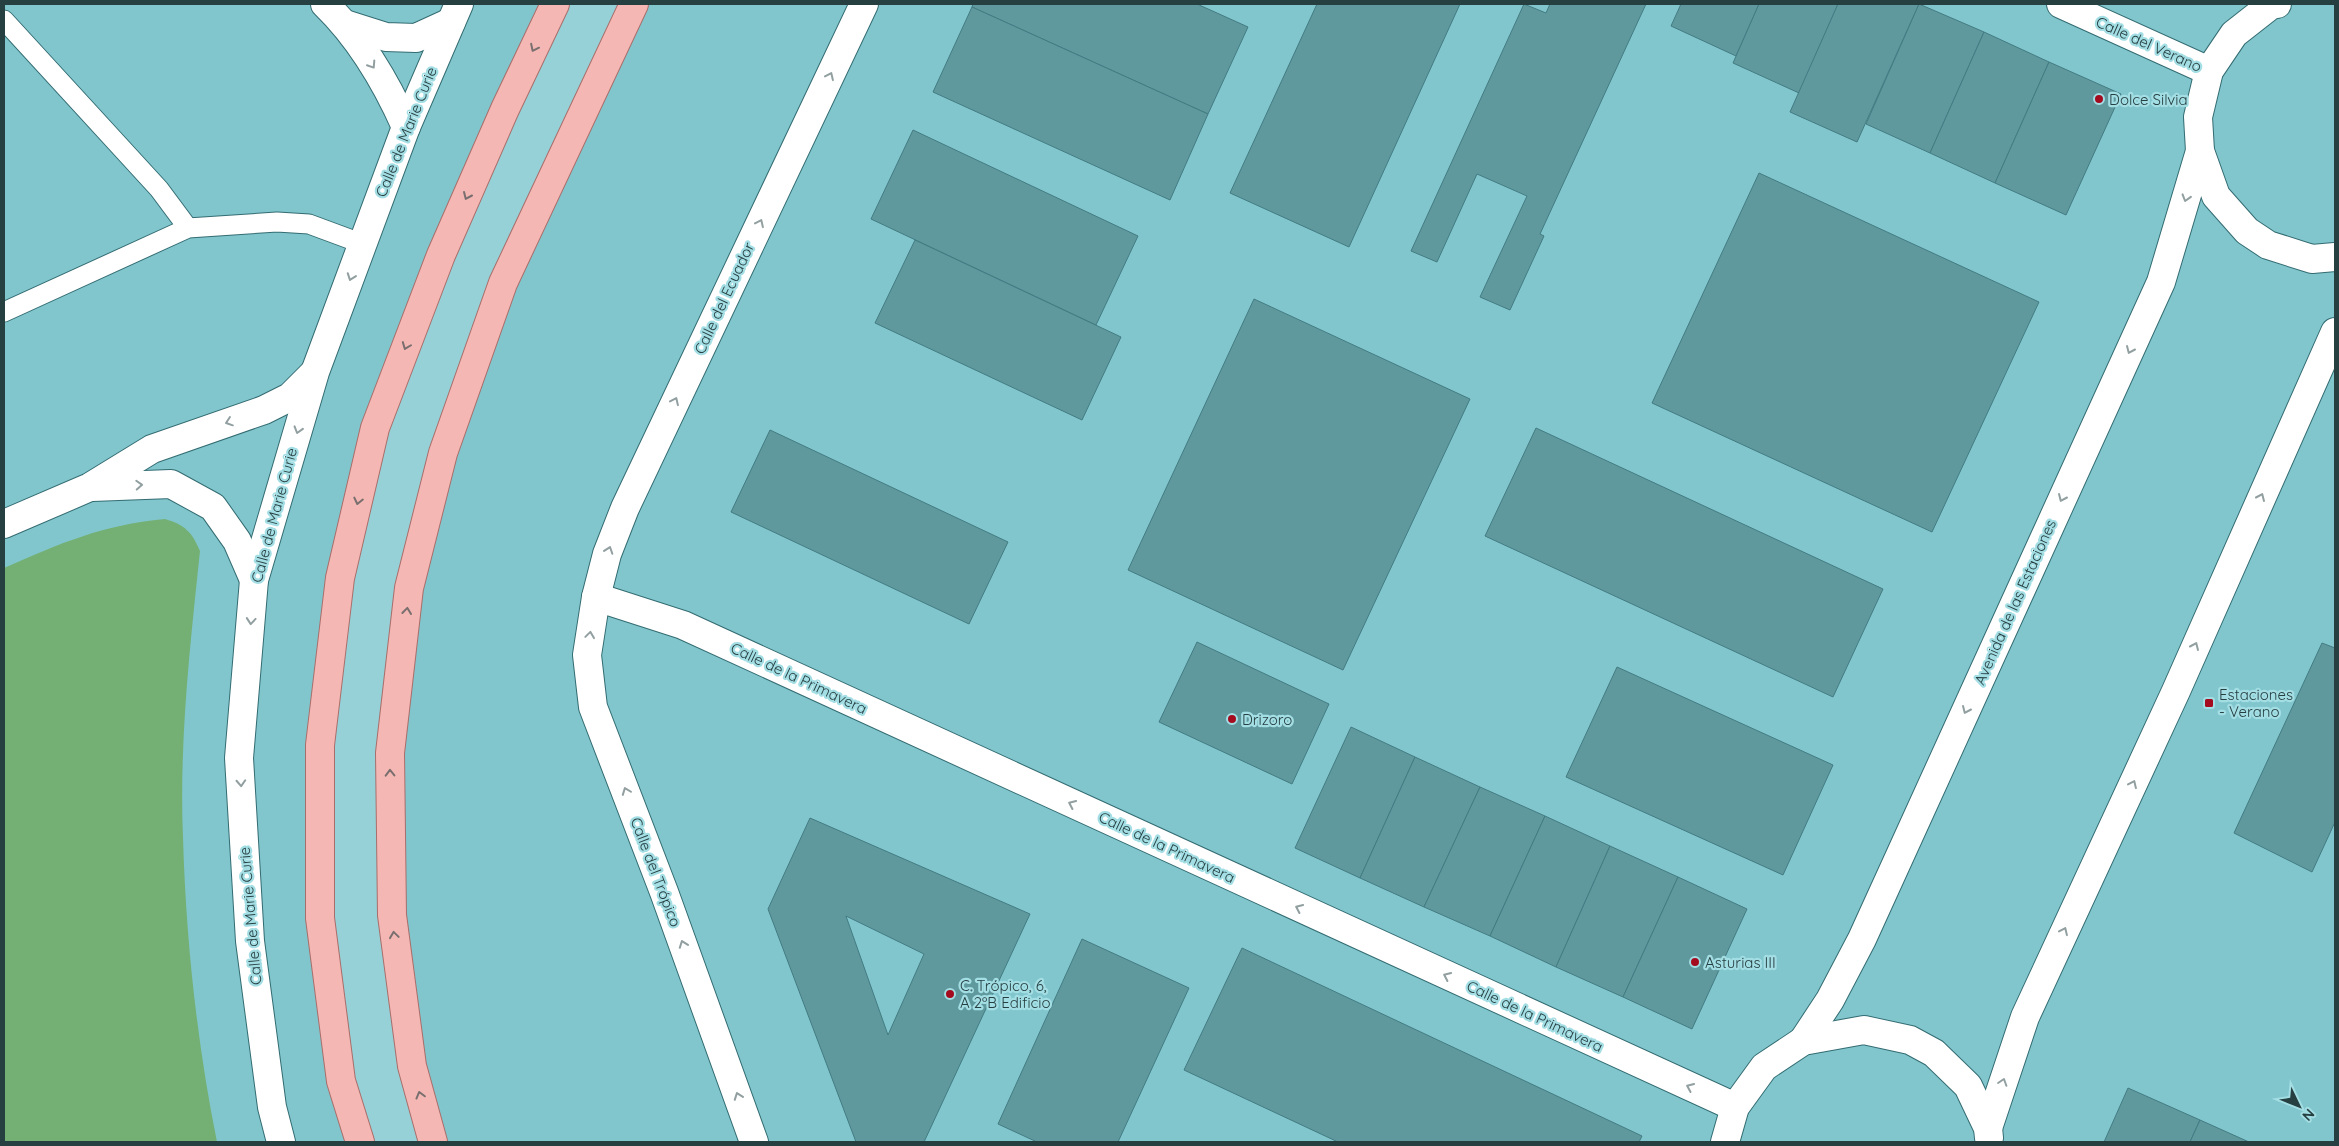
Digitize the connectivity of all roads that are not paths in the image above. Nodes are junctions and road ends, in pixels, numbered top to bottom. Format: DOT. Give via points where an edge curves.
graph roads {
  1 [pos="325,4"];
  2 [pos="555,4"];
  3 [pos="634,4"];
  4 [pos="864,4"];
  5 [pos="2061,4"];
  6 [pos="2274,4"];
  7 [pos="455,13"];
  8 [pos="4,20"];
  9 [pos="345,24"];
  10 [pos="2209,71"];
  11 [pos="406,127"];
  12 [pos="2200,151"];
  13 [pos="188,228"];
  14 [pos="362,244"];
  15 [pos="2335,257"];
  16 [pos="4,312"];
  17 [pos="2335,332"];
  18 [pos="315,372"];
  19 [pos="90,488"];
  20 [pos="4,524"];
  21 [pos="254,580"];
  22 [pos="596,596"];
  23 [pos="1803,1041"];
  24 [pos="1735,1107"];
  25 [pos="1989,1135"];
  26 [pos="281,1142"];
  27 [pos="360,1142"];
  28 [pos="433,1142"];
  29 [pos="754,1142"];
  30 [pos="1725,1142"];
  1 -- 9 [label="street"];
  2 -- 27 [label="main road, one-way" via="441,255 375,428 340,578 320,745 320,918 341,1081"];
  28 -- 3 [label="main road, one-way" via="412,1066 392,915 390,753 410,588 443,453 504,283"];
  22 -- 4 [label="street, Calle del Ecuador, one-way" via="624,508"];
  5 -- 10 [label="street, Calle del Verano"];
  6 -- 10 [label="street" via="2234,34"];
  7 -- 9 [label="street" via="416,38 386,37"];
  7 -- 11 [label="street, Calle de Marie Curie"];
  8 -- 13 [label="lane" via="159,189"];
  9 -- 11 [label="street, one-way" via="392,96"];
  10 -- 12 [label="street" via="2198,117"];
  11 -- 14 [label="street, Calle de Marie Curie"];
  12 -- 15 [label="street" via="2216,196 2247,231 2268,245 2312,260"];
  12 -- 23 [label="street, Avenida de las Estaciones, one-way" via="2161,282 1862,939 1830,1000"];
  13 -- 14 [label="lane" via="277,222 308,224"];
  13 -- 16 [label="lane"];
  14 -- 18 [label="street, Calle de Marie Curie, one-way"];
  25 -- 17 [label="street, one-way" via="2025,1016 2172,700"];
  18 -- 19 [label="street, one-way" via="290,397 264,410 152,449"];
  18 -- 21 [label="street, Calle de Marie Curie, one-way"];
  19 -- 20 [label="street"];
  19 -- 21 [label="street, one-way" via="171,484 213,507 237,541"];
  21 -- 26 [label="street, Calle de Marie Curie, one-way" via="239,758 250,940 272,1108"];
  24 -- 22 [label="street, Calle de la Primavera, one-way" via="683,625"];
  29 -- 22 [label="street, Calle del Trópico, one-way" via="593,706 588,655"];
  23 -- 24 [label="street" via="1764,1067"];
  23 -- 25 [label="street" via="1864,1030 1910,1040 1934,1053 1968,1086"];
  24 -- 30 [label="street"];
}
